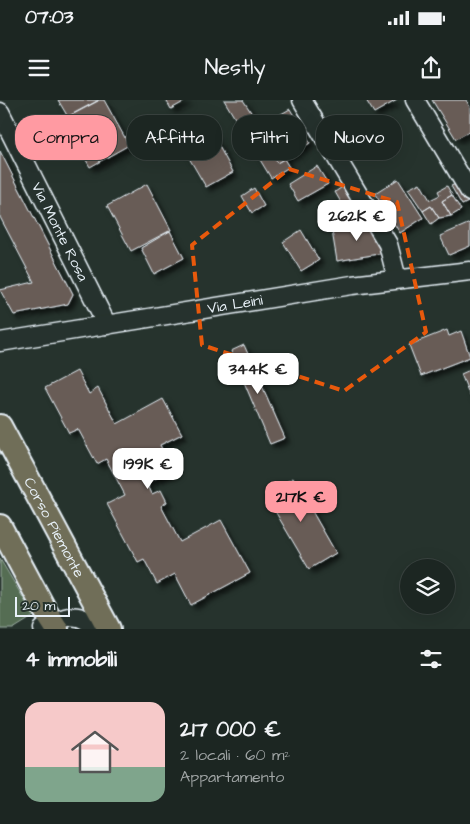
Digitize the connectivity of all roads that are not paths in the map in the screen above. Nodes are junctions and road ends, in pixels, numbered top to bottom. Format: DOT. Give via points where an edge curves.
graph roads {
  1 [pos="302,100"];
  2 [pos="415,100"];
  3 [pos="0,112"];
  4 [pos="470,192"];
  5 [pos="470,271"];
  6 [pos="397,279"];
  7 [pos="107,325"];
  8 [pos="0,342"];
  9 [pos="0,426"];
  10 [pos="0,526"];
  11 [pos="51,627"];
  12 [pos="95,629"];
  13 [pos="109,629"];
  1 -- 6 [label="street" via="388,244"];
  2 -- 4 [label="street"];
  3 -- 7 [label="street, Via Monte Rosa"];
  5 -- 6 [label="street, Via Leinì"];
  6 -- 7 [label="street, Via Leinì"];
  7 -- 8 [label="street, Via Leinì"];
  9 -- 13 [label="main road, Corso Piemonte"];
  10 -- 11 [label="main road"];
  11 -- 12 [label="street" via="64,618 77,616 86,619"];
}
